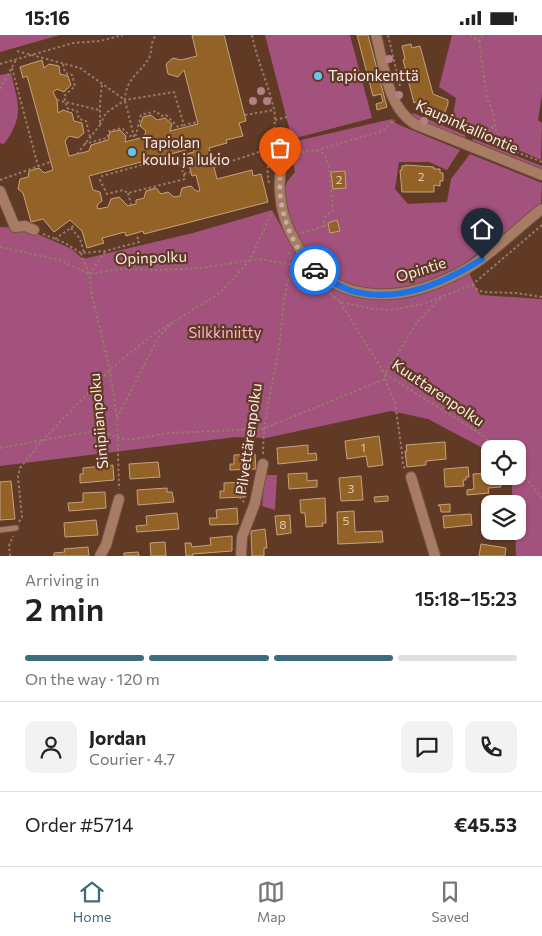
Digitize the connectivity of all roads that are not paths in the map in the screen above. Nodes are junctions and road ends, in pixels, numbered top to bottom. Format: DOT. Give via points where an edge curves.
graph roads {
  1 [pos="376,35"];
  2 [pos="281,167"];
  3 [pos="542,175"];
  4 [pos="0,191"];
  5 [pos="542,209"];
  6 [pos="34,230"];
  7 [pos="263,464"];
  8 [pos="411,477"];
  9 [pos="118,499"];
  10 [pos="16,529"];
  11 [pos="0,530"];
  12 [pos="100,556"];
  13 [pos="241,556"];
  14 [pos="435,556"];
  1 -- 3 [label="street, Kaupinkalliontie" via="393,100 401,113 415,124"];
  2 -- 5 [label="street, Opintie" via="281,204 289,230 304,258 322,275 348,289 381,295 405,293 466,270"];
  4 -- 6 [label="street" via="15,227 25,226"];
  7 -- 13 [label="street, Pilvettärenpolku" via="255,503 242,537"];
  8 -- 14 [label="street"];
  9 -- 12 [label="street"];
  10 -- 11 [label="lane"];
}
